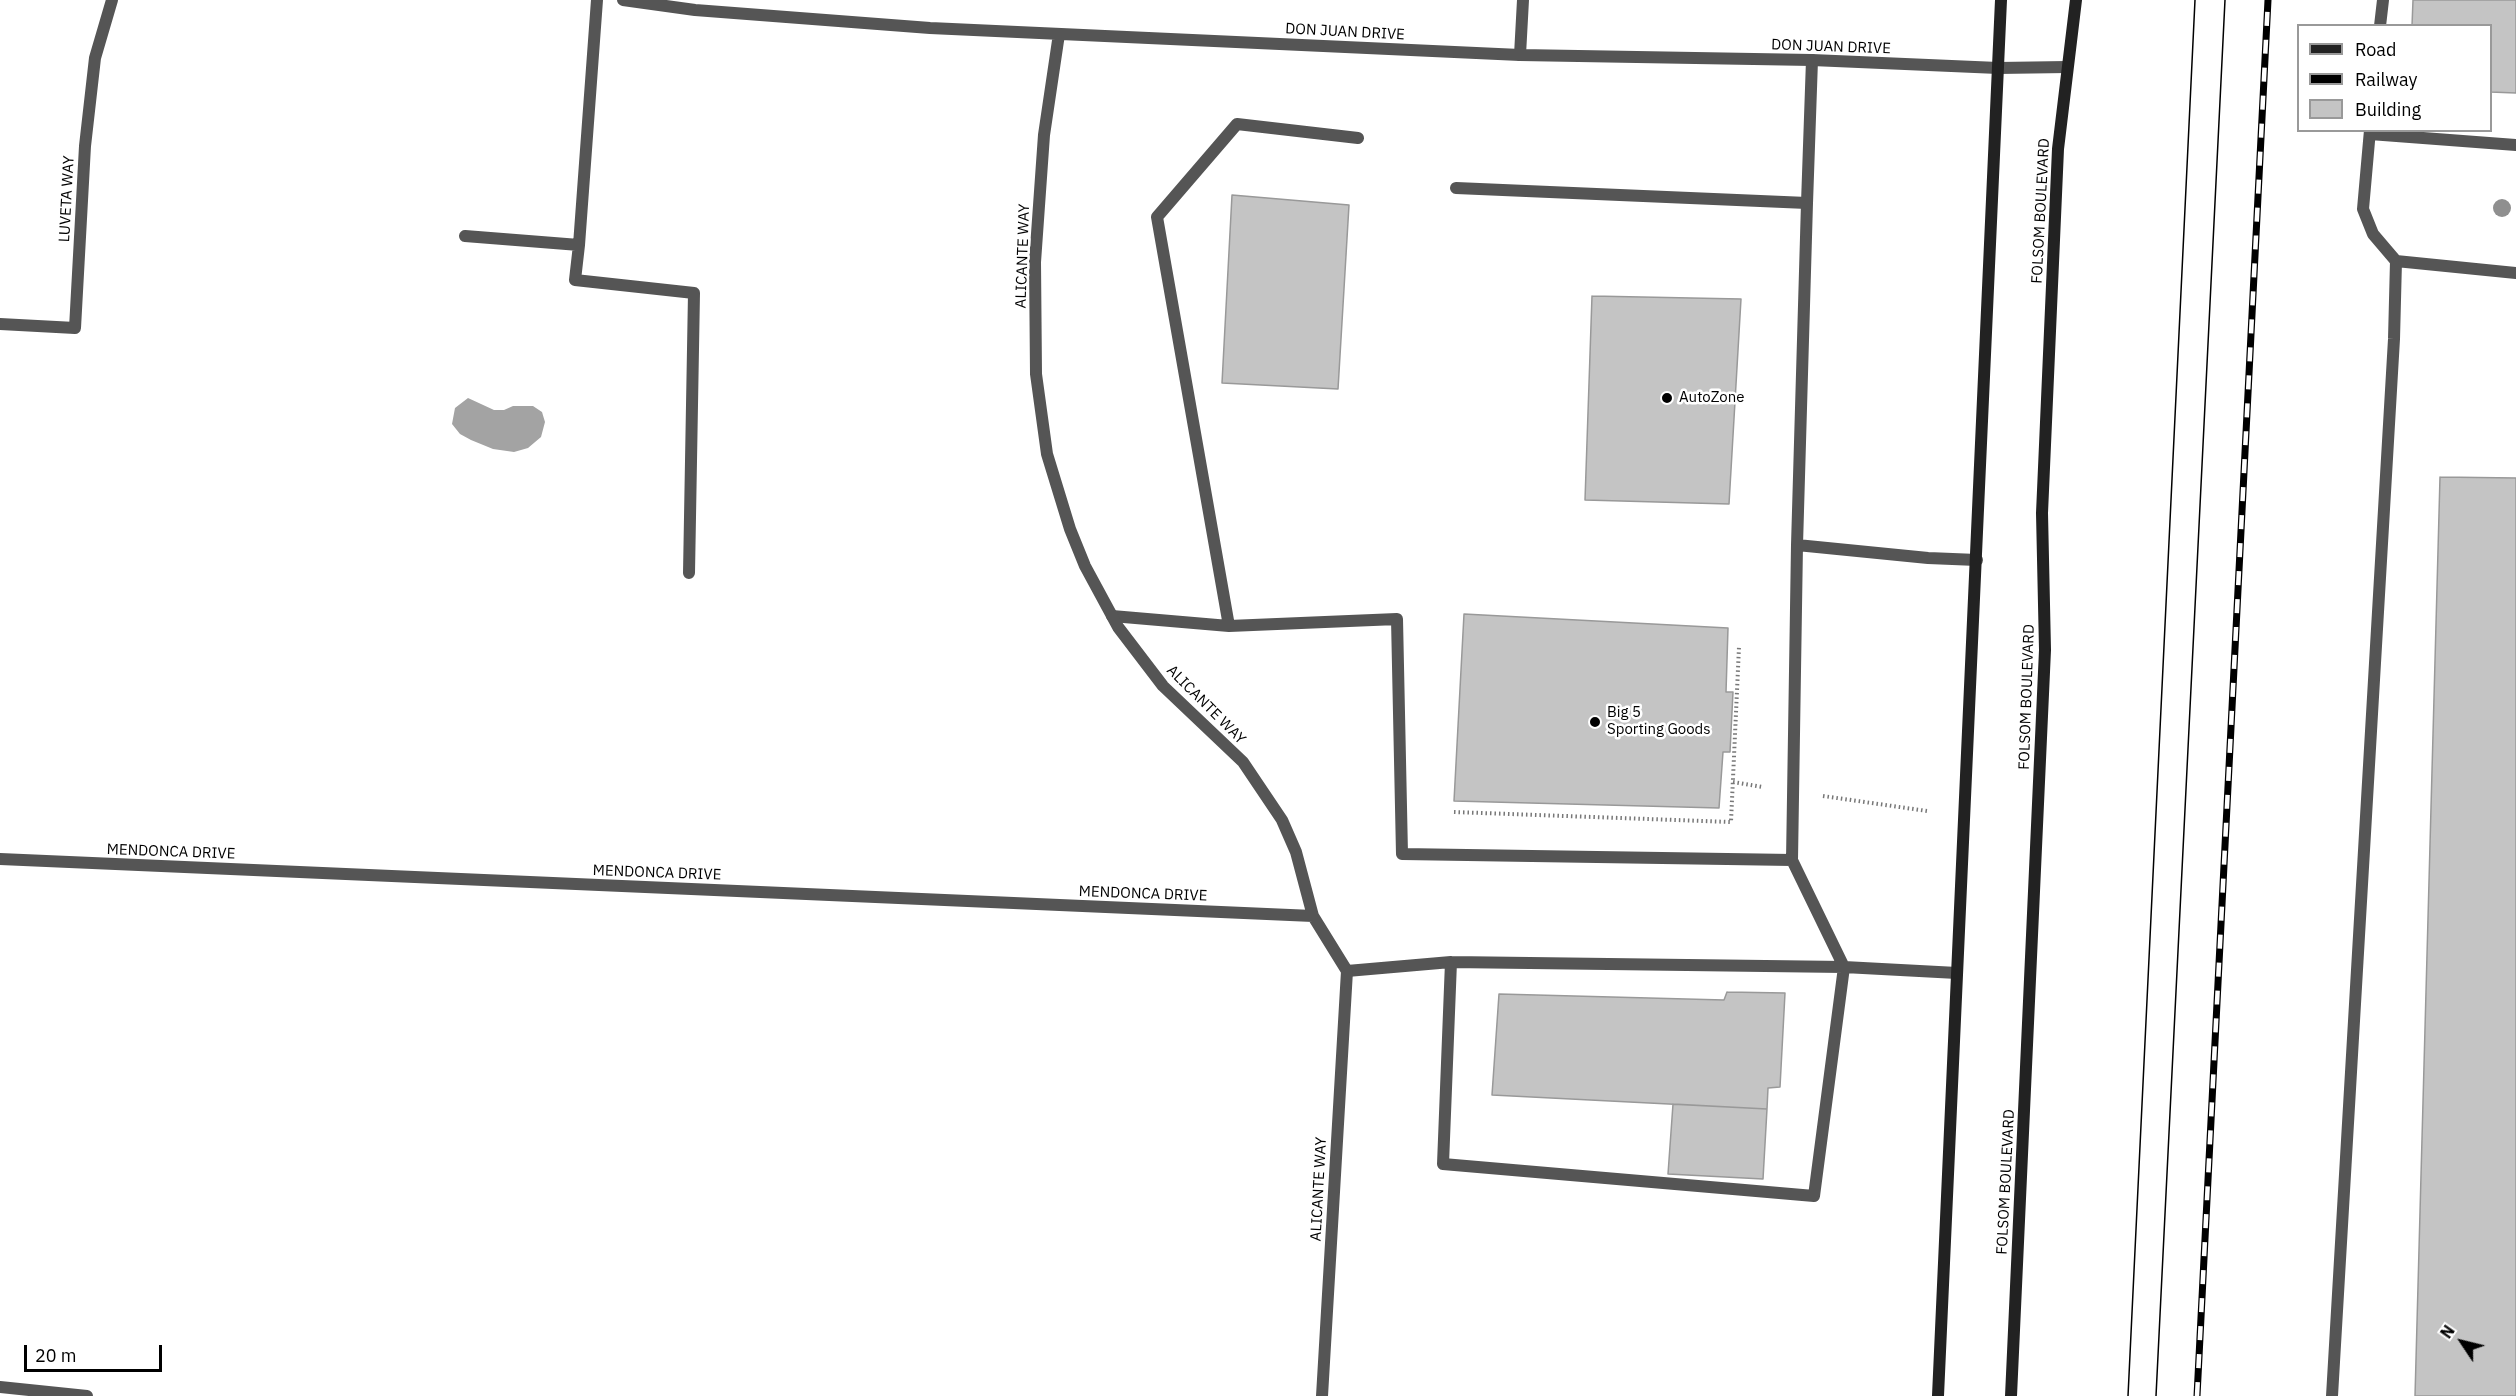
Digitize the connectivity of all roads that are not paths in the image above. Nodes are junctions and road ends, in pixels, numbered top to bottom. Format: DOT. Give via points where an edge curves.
graph roads {
  1 [pos="112,0"];
  2 [pos="597,0"];
  3 [pos="624,0"];
  4 [pos="1523,0"];
  5 [pos="2001,0"];
  6 [pos="2076,0"];
  7 [pos="2383,0"];
  8 [pos="2380,24"];
  9 [pos="1059,34"];
  10 [pos="1520,54"];
  11 [pos="1812,60"];
  12 [pos="2067,67"];
  13 [pos="1998,68"];
  14 [pos="2370,132"];
  15 [pos="1358,138"];
  16 [pos="2516,145"];
  17 [pos="1456,188"];
  18 [pos="1807,203"];
  19 [pos="465,236"];
  20 [pos="579,245"];
  21 [pos="2396,261"];
  22 [pos="2516,273"];
  23 [pos="0,324"];
  24 [pos="1797,545"];
  25 [pos="1977,560"];
  26 [pos="689,573"];
  27 [pos="1112,616"];
  28 [pos="1229,627"];
  29 [pos="0,859"];
  30 [pos="1792,860"];
  31 [pos="1313,916"];
  32 [pos="1451,962"];
  33 [pos="1844,967"];
  34 [pos="1347,971"];
  35 [pos="1957,973"];
  36 [pos="0,1387"];
  37 [pos="87,1396"];
  38 [pos="1322,1396"];
  39 [pos="1938,1396"];
  40 [pos="2011,1396"];
  41 [pos="2332,1396"];
  1 -- 23 [label="street, LUVETA WAY" via="95,58 84,146 75,328"];
  2 -- 20 [label="street"];
  3 -- 9 [label="street, DON JUAN DRIVE" via="695,10"];
  4 -- 10 [label="street"];
  5 -- 13 [label="main road"];
  6 -- 12 [label="main road, FOLSOM BOULEVARD"];
  7 -- 8 [label="street"];
  9 -- 10 [label="street, DON JUAN DRIVE"];
  9 -- 27 [label="street, ALICANTE WAY" via="1044,135 1035,262 1036,374 1047,454 1070,529"];
  10 -- 11 [label="street, DON JUAN DRIVE"];
  11 -- 13 [label="street, DON JUAN DRIVE"];
  11 -- 18 [label="street"];
  12 -- 13 [label="street, DON JUAN DRIVE"];
  12 -- 40 [label="main road, FOLSOM BOULEVARD" via="2058,149 2043,490 2045,650"];
  13 -- 25 [label="main road"];
  14 -- 16 [label="street"];
  14 -- 21 [label="street" via="2363,209 2373,234"];
  15 -- 28 [label="street" via="1237,124 1157,218"];
  17 -- 18 [label="street"];
  18 -- 24 [label="street"];
  19 -- 20 [label="street"];
  20 -- 26 [label="street" via="575,280 694,293"];
  21 -- 22 [label="street"];
  21 -- 41 [label="street"];
  24 -- 25 [label="street"];
  24 -- 30 [label="street"];
  25 -- 35 [label="main road"];
  27 -- 28 [label="street"];
  27 -- 31 [label="street, ALICANTE WAY" via="1163,686 1243,762 1276,810 1296,852"];
  28 -- 30 [label="street" via="1397,619 1402,854"];
  29 -- 31 [label="street, MENDONCA DRIVE"];
  30 -- 33 [label="street"];
  31 -- 34 [label="street, ALICANTE WAY"];
  32 -- 33 [label="street"];
  32 -- 33 [label="street" via="1443,1164 1814,1196"];
  32 -- 34 [label="street"];
  33 -- 35 [label="street"];
  34 -- 38 [label="street, ALICANTE WAY"];
  35 -- 39 [label="main road"];
  36 -- 37 [label="street"];
}
